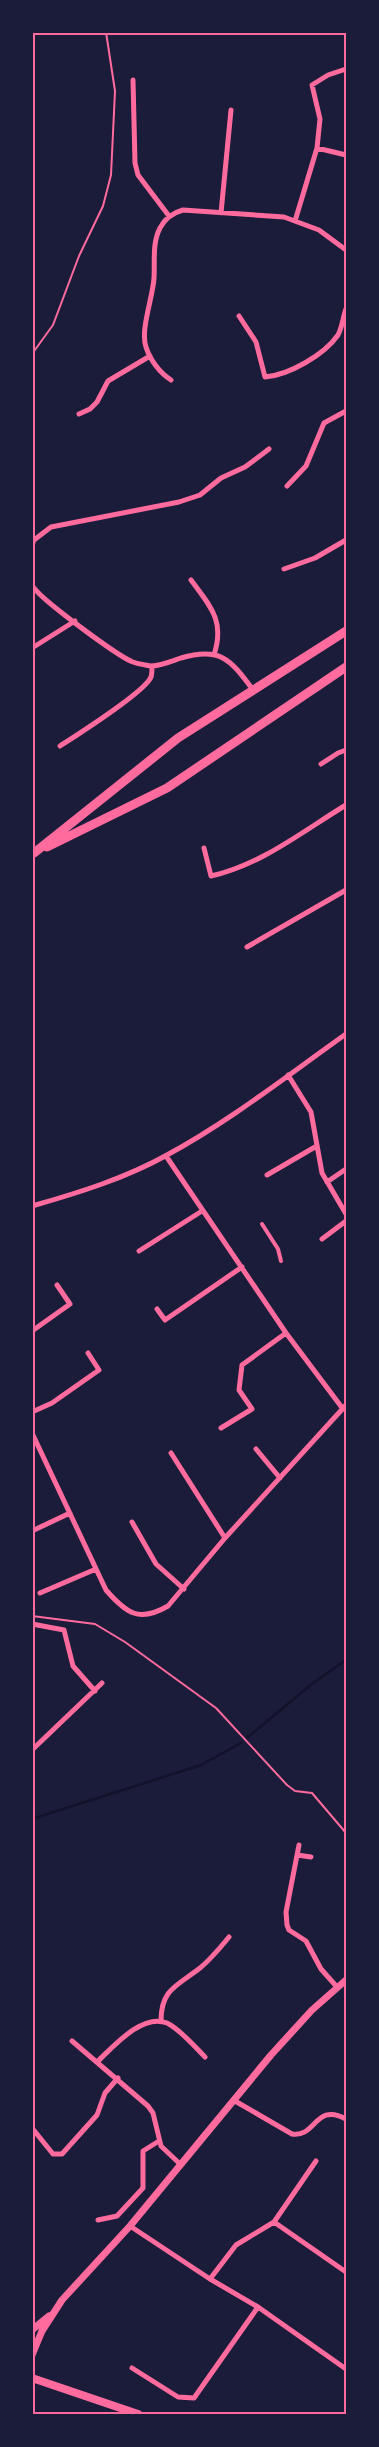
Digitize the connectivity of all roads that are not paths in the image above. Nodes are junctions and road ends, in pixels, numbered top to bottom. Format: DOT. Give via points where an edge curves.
graph roads {
  1 [pos="346,69"];
  2 [pos="133,80"];
  3 [pos="231,110"];
  4 [pos="317,148"];
  5 [pos="346,155"];
  6 [pos="221,214"];
  7 [pos="169,216"];
  8 [pos="295,221"];
  9 [pos="346,250"];
  10 [pos="346,309"];
  11 [pos="239,316"];
  12 [pos="150,356"];
  13 [pos="171,380"];
  14 [pos="346,410"];
  15 [pos="79,414"];
  16 [pos="269,448"];
  17 [pos="287,486"];
  18 [pos="346,540"];
  19 [pos="33,541"];
  20 [pos="284,569"];
  21 [pos="191,580"];
  22 [pos="32,585"];
  23 [pos="75,621"];
  24 [pos="346,631"];
  25 [pos="32,648"];
  26 [pos="214,655"];
  27 [pos="152,666"];
  28 [pos="346,667"];
  29 [pos="254,691"];
  30 [pos="60,746"];
  31 [pos="346,750"];
  32 [pos="321,764"];
  33 [pos="346,804"];
  34 [pos="204,848"];
  35 [pos="33,853"];
  36 [pos="346,890"];
  37 [pos="247,948"];
  38 [pos="346,1034"];
  39 [pos="288,1075"];
  40 [pos="315,1147"];
  41 [pos="166,1156"];
  42 [pos="346,1169"];
  43 [pos="268,1174"];
  44 [pos="327,1182"];
  45 [pos="32,1206"];
  46 [pos="202,1211"];
  47 [pos="346,1214"];
  48 [pos="346,1221"];
  49 [pos="262,1224"];
  50 [pos="322,1239"];
  51 [pos="139,1251"];
  52 [pos="281,1261"];
  53 [pos="242,1267"];
  54 [pos="58,1285"];
  55 [pos="157,1309"];
  56 [pos="32,1331"];
  57 [pos="286,1333"];
  58 [pos="88,1353"];
  59 [pos="345,1407"];
  60 [pos="32,1412"];
  61 [pos="221,1428"];
  62 [pos="32,1433"];
  63 [pos="256,1449"];
  64 [pos="171,1453"];
  65 [pos="280,1478"];
  66 [pos="70,1513"];
  67 [pos="132,1522"];
  68 [pos="32,1531"];
  69 [pos="225,1538"];
  70 [pos="96,1569"];
  71 [pos="184,1589"];
  72 [pos="40,1593"];
  73 [pos="32,1624"];
  74 [pos="102,1683"];
  75 [pos="95,1691"];
  76 [pos="34,1747"];
  77 [pos="298,1845"];
  78 [pos="297,1855"];
  79 [pos="311,1857"];
  80 [pos="229,1937"];
  81 [pos="346,1980"];
  82 [pos="337,1987"];
  83 [pos="161,2022"];
  84 [pos="72,2041"];
  85 [pos="205,2057"];
  86 [pos="97,2062"];
  87 [pos="118,2078"];
  88 [pos="235,2101"];
  89 [pos="346,2119"];
  90 [pos="32,2128"];
  91 [pos="159,2141"];
  92 [pos="316,2161"];
  93 [pos="181,2165"];
  94 [pos="98,2220"];
  95 [pos="274,2222"];
  96 [pos="130,2226"];
  97 [pos="346,2264"];
  98 [pos="345,2271"];
  99 [pos="210,2279"];
  100 [pos="258,2307"];
  101 [pos="51,2315"];
  102 [pos="32,2330"];
  103 [pos="32,2355"];
  104 [pos="132,2368"];
  105 [pos="346,2369"];
  106 [pos="32,2378"];
  107 [pos="138,2414"];
  1 -- 4 [label="street" via="312,85 320,119"];
  2 -- 7 [label="street" via="138,176"];
  3 -- 6 [label="street"];
  4 -- 5 [label="street"];
  4 -- 8 [label="street"];
  6 -- 7 [label="street" via="183,210"];
  6 -- 8 [label="street" via="284,217"];
  7 -- 12 [label="street" via="159,229 155,252 144,337"];
  8 -- 9 [label="street" via="319,230"];
  10 -- 11 [label="street" via="338,335 296,368 276,376 265,376 256,342"];
  12 -- 13 [label="street" via="162,374"];
  12 -- 15 [label="street" via="108,381 97,402"];
  14 -- 17 [label="street" via="324,424 306,466"];
  16 -- 19 [label="street" via="200,495 180,502 51,527"];
  18 -- 20 [label="street" via="315,558"];
  21 -- 26 [label="street" via="216,614 219,634"];
  22 -- 23 [label="street" via="55,608"];
  23 -- 25 [label="street"];
  23 -- 27 [label="street" via="132,662"];
  24 -- 29 [label="highway"];
  26 -- 27 [label="street" via="195,654"];
  26 -- 29 [label="street" via="233,664"];
  27 -- 30 [label="street" via="151,678 145,685 104,718"];
  28 -- 35 [label="highway" via="167,788"];
  29 -- 35 [label="highway" via="178,738"];
  31 -- 32 [label="street"];
  33 -- 34 [label="street" via="252,863 230,872 211,876"];
  36 -- 37 [label="street"];
  38 -- 39 [label="street"];
  39 -- 40 [label="street" via="311,1112"];
  39 -- 41 [label="street"];
  40 -- 43 [label="street"];
  40 -- 44 [label="street"];
  41 -- 45 [label="street" via="91,1188"];
  41 -- 46 [label="street"];
  42 -- 44 [label="street"];
  44 -- 47 [label="street"];
  46 -- 51 [label="street"];
  46 -- 53 [label="street"];
  48 -- 50 [label="street"];
  49 -- 52 [label="street" via="278,1249"];
  53 -- 55 [label="street" via="165,1320"];
  53 -- 57 [label="street"];
  54 -- 56 [label="street" via="70,1304"];
  57 -- 59 [label="street"];
  57 -- 61 [label="street" via="242,1364 239,1390 252,1409"];
  58 -- 60 [label="street" via="99,1370 52,1403"];
  59 -- 65 [label="street"];
  62 -- 66 [label="street"];
  63 -- 65 [label="street"];
  64 -- 69 [label="street"];
  65 -- 69 [label="street"];
  66 -- 68 [label="street"];
  66 -- 70 [label="street"];
  67 -- 71 [label="street" via="156,1564"];
  69 -- 71 [label="street"];
  70 -- 71 [label="street" via="106,1590 133,1614 156,1613"];
  70 -- 72 [label="street"];
  73 -- 75 [label="street" via="64,1630 73,1666"];
  74 -- 75 [label="street"];
  75 -- 76 [label="street"];
  77 -- 78 [label="street"];
  78 -- 79 [label="street"];
  78 -- 82 [label="street" via="286,1912 287,1925 289,1930 306,1941 320,1969"];
  80 -- 83 [label="street" via="214,1954 168,1992 161,2009"];
  81 -- 82 [label="street"];
  82 -- 88 [label="street" via="271,2055"];
  83 -- 85 [label="street" via="180,2033"];
  83 -- 86 [label="street" via="137,2027"];
  84 -- 86 [label="street"];
  86 -- 87 [label="street"];
  87 -- 90 [label="street" via="105,2093 97,2115 62,2154 53,2154"];
  87 -- 91 [label="street" via="153,2113"];
  88 -- 89 [label="street" via="292,2134 303,2133 328,2114 338,2114"];
  88 -- 93 [label="street"];
  91 -- 93 [label="street"];
  91 -- 94 [label="street" via="143,2151 143,2188 118,2216"];
  92 -- 95 [label="street"];
  93 -- 96 [label="street"];
  95 -- 98 [label="street"];
  95 -- 99 [label="street" via="236,2245"];
  96 -- 99 [label="street"];
  96 -- 101 [label="street"];
  97 -- 98 [label="street"];
  99 -- 100 [label="street"];
  100 -- 104 [label="street" via="194,2398 178,2397"];
  100 -- 105 [label="street"];
  101 -- 102 [label="street"];
  101 -- 103 [label="street"];
  106 -- 107 [label="main road"];
}
